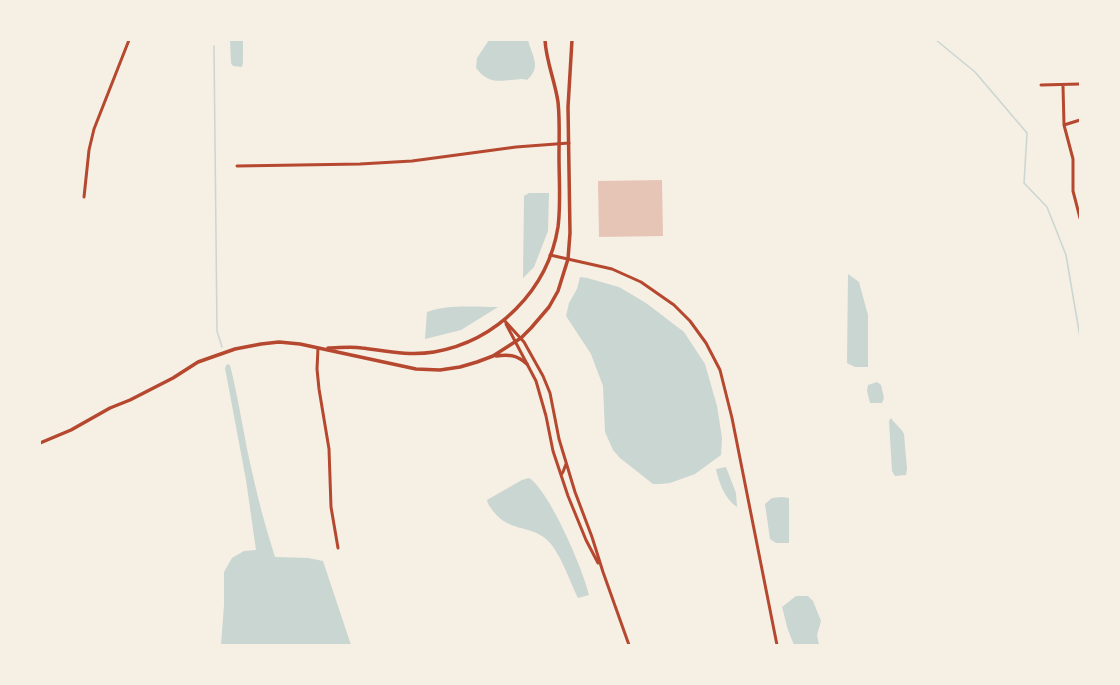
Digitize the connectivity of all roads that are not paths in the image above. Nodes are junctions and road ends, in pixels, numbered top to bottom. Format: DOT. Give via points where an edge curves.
graph roads {
  1 [pos="129,40"];
  2 [pos="545,40"];
  3 [pos="572,40"];
  4 [pos="1080,84"];
  5 [pos="1041,85"];
  6 [pos="1063,86"];
  7 [pos="1080,120"];
  8 [pos="1064,126"];
  9 [pos="569,143"];
  10 [pos="559,144"];
  11 [pos="237,166"];
  12 [pos="84,197"];
  13 [pos="1080,218"];
  14 [pos="550,255"];
  15 [pos="568,259"];
  16 [pos="504,320"];
  17 [pos="521,338"];
  18 [pos="515,343"];
  19 [pos="318,348"];
  20 [pos="323,349"];
  21 [pos="492,356"];
  22 [pos="527,364"];
  23 [pos="40,443"];
  24 [pos="566,463"];
  25 [pos="561,475"];
  26 [pos="338,548"];
  27 [pos="603,572"];
  28 [pos="629,645"];
  29 [pos="777,645"];
  1 -- 12 [label="street" via="94,129 88,150"];
  2 -- 10 [label="street" via="558,102"];
  3 -- 9 [label="street" via="568,107"];
  4 -- 6 [label="street"];
  5 -- 6 [label="street"];
  6 -- 8 [label="street"];
  7 -- 8 [label="street"];
  8 -- 13 [label="street" via="1073,160 1073,191"];
  9 -- 10 [label="street"];
  9 -- 15 [label="street"];
  10 -- 11 [label="street" via="412,161"];
  10 -- 14 [label="street" via="559,214"];
  14 -- 15 [label="street"];
  14 -- 16 [label="street" via="534,287"];
  15 -- 17 [label="street" via="558,291 548,307"];
  15 -- 29 [label="street" via="612,269 641,282 674,305 706,343 720,370 732,418"];
  16 -- 17 [label="street"];
  16 -- 18 [label="street"];
  16 -- 20 [label="street" via="474,339 432,352 405,354 351,347"];
  17 -- 18 [label="street"];
  17 -- 24 [label="street" via="538,364 550,393"];
  18 -- 21 [label="street"];
  18 -- 22 [label="street"];
  19 -- 20 [label="street"];
  19 -- 23 [label="street" via="279,342 235,349 198,362 173,378"];
  19 -- 26 [label="street" via="319,389 329,449 331,507"];
  20 -- 21 [label="street" via="416,369 440,370 460,367"];
  21 -- 22 [label="street" via="513,355"];
  22 -- 25 [label="street" via="540,394"];
  24 -- 25 [label="street"];
  24 -- 27 [label="street"];
  25 -- 27 [label="street" via="580,526"];
  27 -- 28 [label="street"];
}
